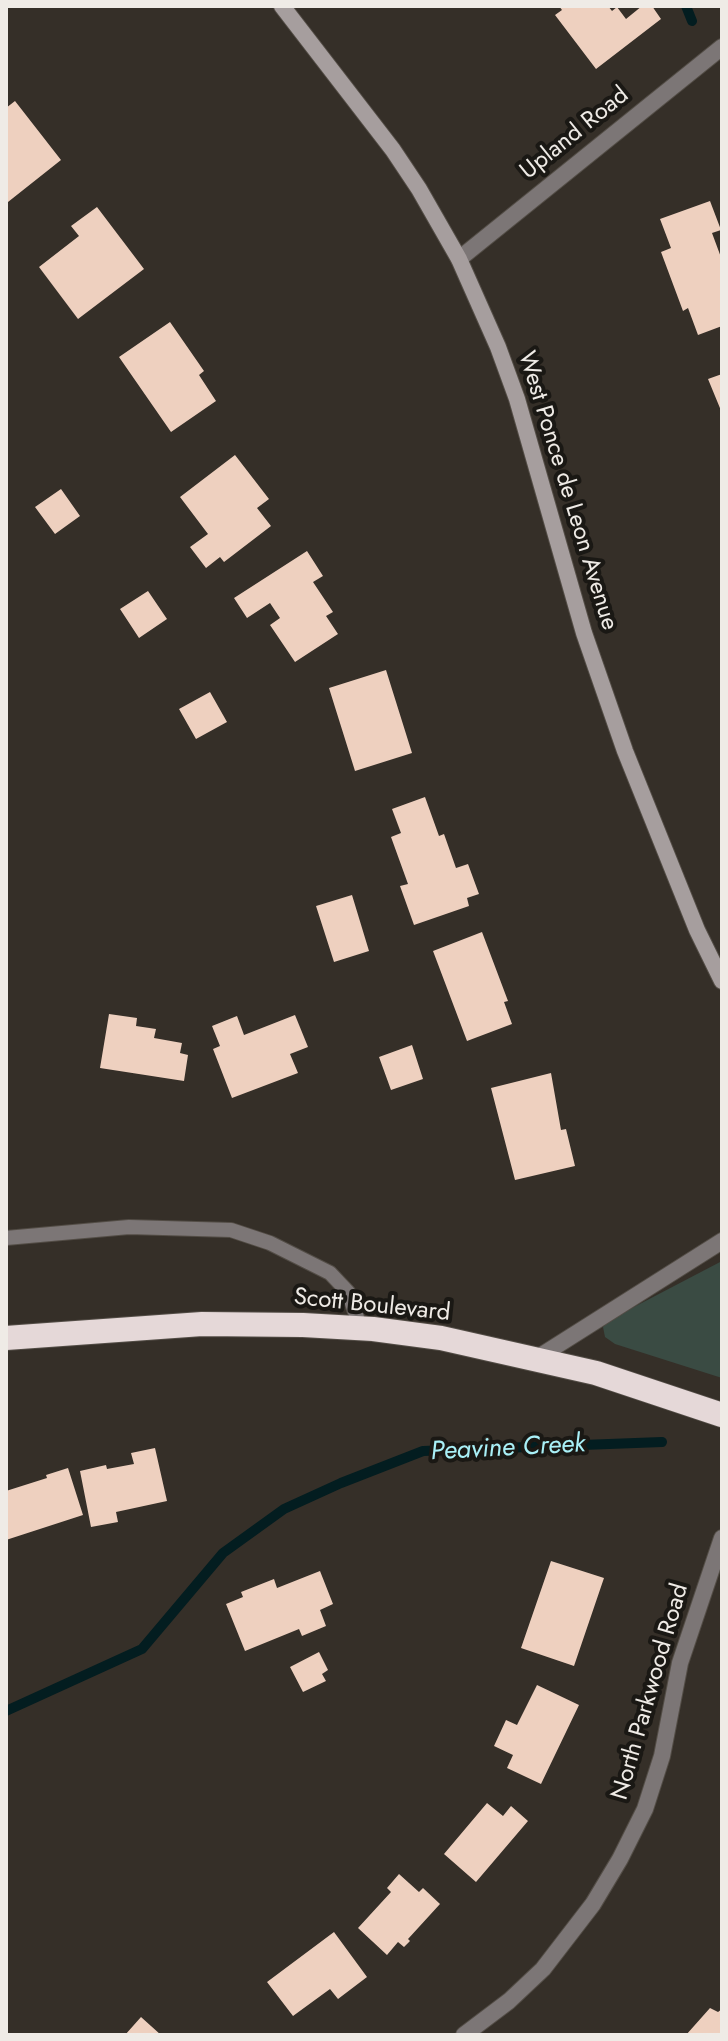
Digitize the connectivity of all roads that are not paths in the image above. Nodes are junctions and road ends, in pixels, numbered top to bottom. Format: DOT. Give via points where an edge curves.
graph roads {
  1 [pos="282,6"];
  2 [pos="722,47"];
  3 [pos="459,259"];
  4 [pos="722,981"];
  5 [pos="6,1238"];
  6 [pos="722,1241"];
  7 [pos="361,1329"];
  8 [pos="6,1338"];
  9 [pos="534,1360"];
  10 [pos="722,1415"];
  11 [pos="722,1538"];
  12 [pos="464,2035"];
  1 -- 3 [label="main road, West Ponce de Leon Avenue" via="393,150"];
  2 -- 3 [label="street, Upland Road"];
  3 -- 4 [label="main road, West Ponce de Leon Avenue" via="517,399 584,633 625,751"];
  5 -- 7 [label="lane" via="129,1227 231,1230 330,1273 348,1292"];
  6 -- 9 [label="street"];
  7 -- 8 [label="highway, Scott Boulevard" via="202,1324"];
  7 -- 9 [label="highway, Scott Boulevard" via="441,1338"];
  9 -- 10 [label="highway, Scott Boulevard" via="596,1373"];
  11 -- 12 [label="street, North Parkwood Road" via="680,1663 662,1756 645,1809 620,1859 543,1969"];
}
